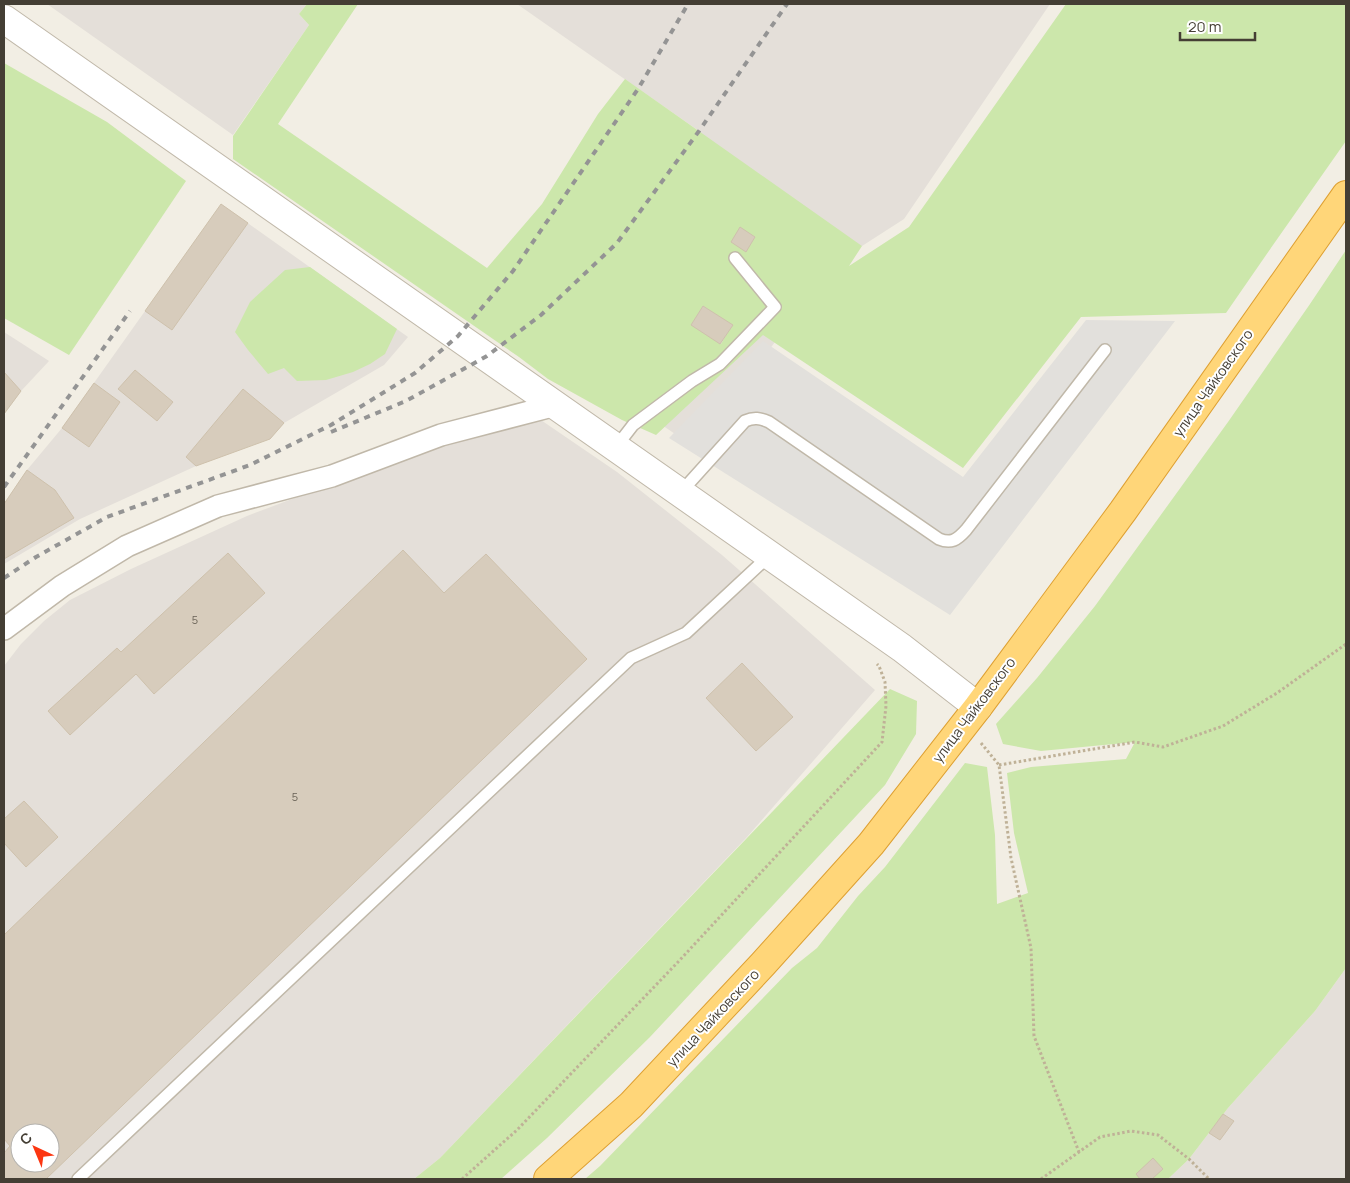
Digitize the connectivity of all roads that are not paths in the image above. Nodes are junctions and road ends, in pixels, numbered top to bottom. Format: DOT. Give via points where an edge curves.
graph roads {
  1 [pos="6,25"];
  2 [pos="1346,195"];
  3 [pos="735,258"];
  4 [pos="1105,350"];
  5 [pos="556,405"];
  6 [pos="616,447"];
  7 [pos="681,492"];
  8 [pos="770,555"];
  9 [pos="4,629"];
  10 [pos="978,707"];
  11 [pos="78,1179"];
  12 [pos="548,1179"];
  1 -- 5 [label="street"];
  2 -- 10 [label="highway, улица Чайковского" via="1122,511"];
  3 -- 6 [label="lane" via="775,306 720,364 633,425"];
  4 -- 7 [label="lane" via="966,530 953,542 939,539 762,418 745,421"];
  5 -- 6 [label="street"];
  5 -- 9 [label="street" via="441,435 332,476 218,506 127,546 62,586"];
  6 -- 7 [label="street"];
  7 -- 8 [label="street"];
  8 -- 10 [label="street" via="902,648"];
  8 -- 11 [label="lane" via="686,633 631,658"];
  10 -- 12 [label="highway, улица Чайковского" via="871,844 763,964 631,1105"];
}
